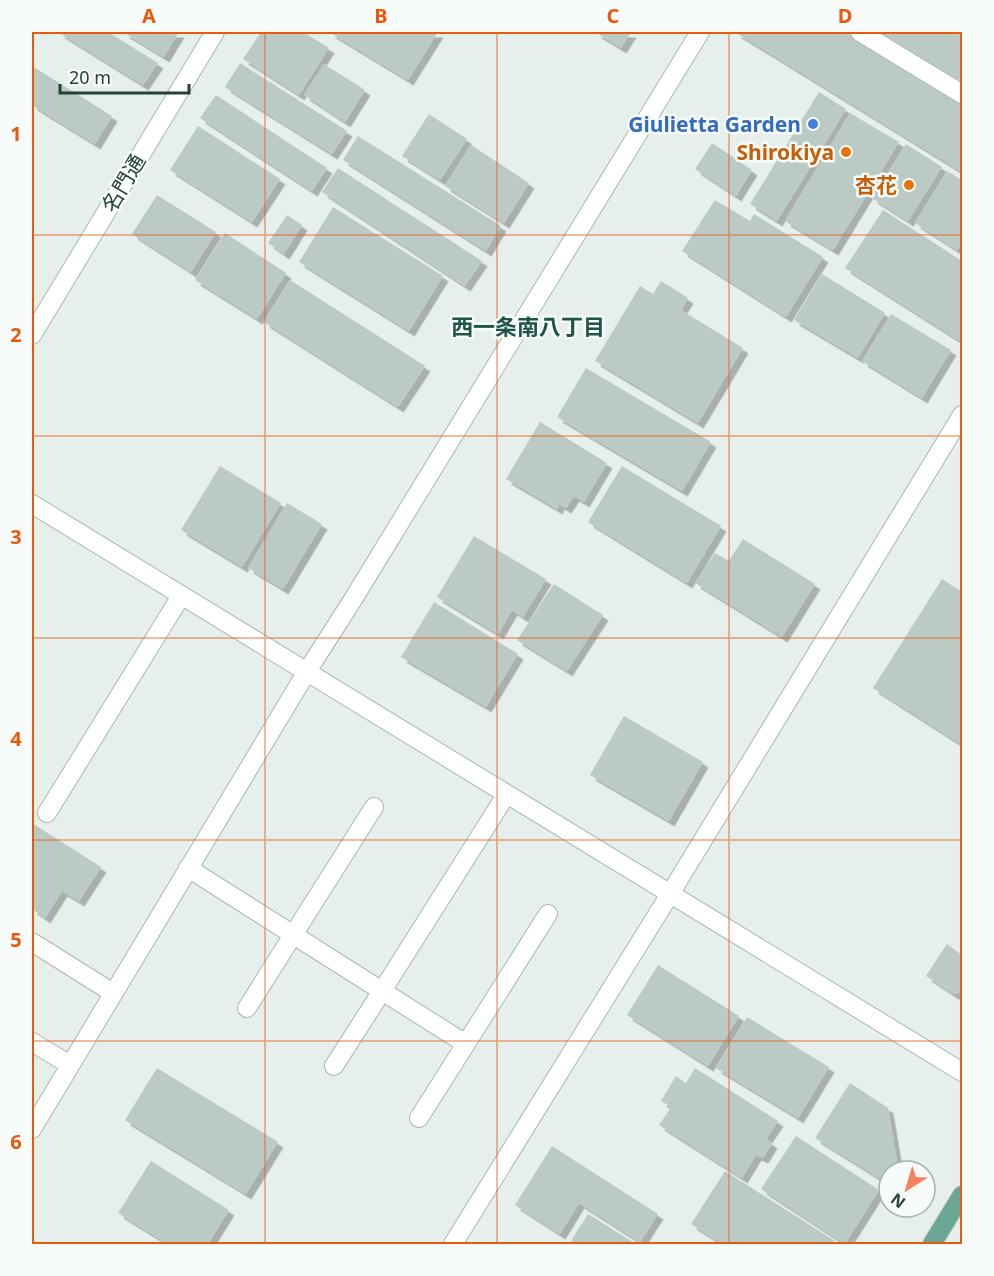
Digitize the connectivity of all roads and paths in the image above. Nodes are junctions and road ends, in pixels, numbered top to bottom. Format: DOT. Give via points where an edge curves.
graph roads {
  1 [pos="215,32"];
  2 [pos="700,32"];
  3 [pos="860,32"];
  4 [pos="963,94"];
  5 [pos="32,335"];
  6 [pos="963,415"];
  7 [pos="32,504"];
  8 [pos="181,596"];
  9 [pos="306,673"];
  10 [pos="506,795"];
  11 [pos="374,807"];
  12 [pos="47,813"];
  13 [pos="188,868"];
  14 [pos="670,894"];
  15 [pos="548,914"];
  16 [pos="293,934"];
  17 [pos="32,942"];
  18 [pos="382,991"];
  19 [pos="113,993"];
  20 [pos="247,1008"];
  21 [pos="32,1042"];
  22 [pos="466,1044"];
  23 [pos="70,1065"];
  24 [pos="334,1066"];
  25 [pos="963,1072"];
  26 [pos="419,1118"];
  27 [pos="32,1129"];
  28 [pos="963,1195"];
  29 [pos="453,1245"];
  30 [pos="932,1245"];
  1 -- 5 [label="street, 名門通"];
  2 -- 9 [label="street"];
  3 -- 4 [label="street"];
  6 -- 14 [label="street"];
  7 -- 8 [label="street"];
  8 -- 9 [label="street"];
  8 -- 12 [label="street"];
  9 -- 10 [label="street"];
  9 -- 13 [label="street"];
  10 -- 14 [label="street"];
  10 -- 18 [label="street"];
  11 -- 16 [label="street"];
  13 -- 16 [label="street"];
  13 -- 19 [label="street"];
  14 -- 25 [label="street"];
  14 -- 29 [label="street"];
  15 -- 22 [label="street"];
  16 -- 18 [label="street"];
  16 -- 20 [label="street"];
  17 -- 19 [label="street"];
  18 -- 22 [label="street"];
  18 -- 24 [label="street"];
  19 -- 23 [label="street"];
  21 -- 23 [label="street"];
  22 -- 26 [label="street"];
  23 -- 27 [label="street"];
  28 -- 30 [label="main road"];
}
